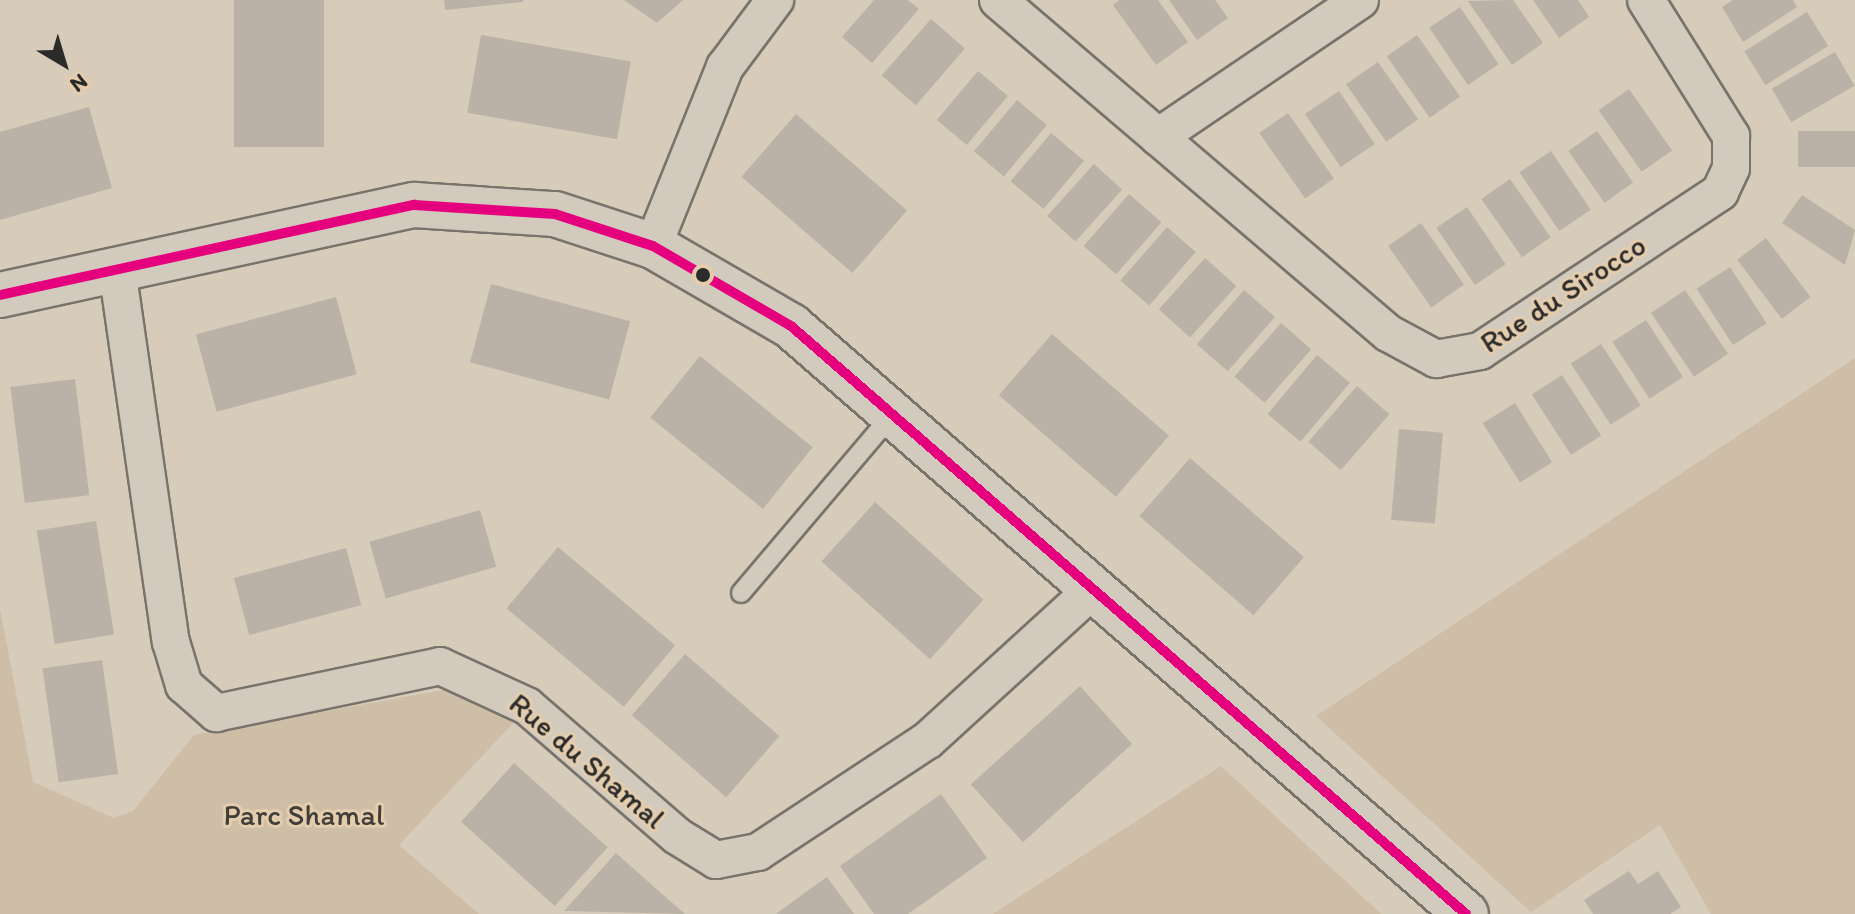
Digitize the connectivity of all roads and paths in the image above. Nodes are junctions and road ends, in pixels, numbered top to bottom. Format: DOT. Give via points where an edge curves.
graph roads {
  1 [pos="775,0"];
  2 [pos="998,0"];
  3 [pos="1360,0"];
  4 [pos="1646,0"];
  5 [pos="1158,137"];
  6 [pos="653,246"];
  7 [pos="117,269"];
  8 [pos="0,295"];
  9 [pos="0,326"];
  10 [pos="893,413"];
  11 [pos="1091,591"];
  12 [pos="741,593"];
  13 [pos="1466,914"];
  1 -- 6 [label="street" via="725,67"];
  2 -- 5 [label="street, Rue du Sirocco"];
  3 -- 5 [label="street"];
  4 -- 5 [label="street, Rue du Sirocco" via="1731,136 1731,168 1720,192 1480,351 1436,359 1388,333"];
  6 -- 7 [label="street" via="555,214 436,203 309,223"];
  6 -- 10 [label="street" via="791,326"];
  7 -- 8 [label="street"];
  7 -- 9 [label="street" via="55,310"];
  7 -- 11 [label="street, Rue du Shamal" via="171,642 184,685 216,713 440,666 527,706 677,836 716,860 758,852 928,740"];
  10 -- 11 [label="street"];
  10 -- 12 [label="lane"];
  11 -- 13 [label="street"];
}
